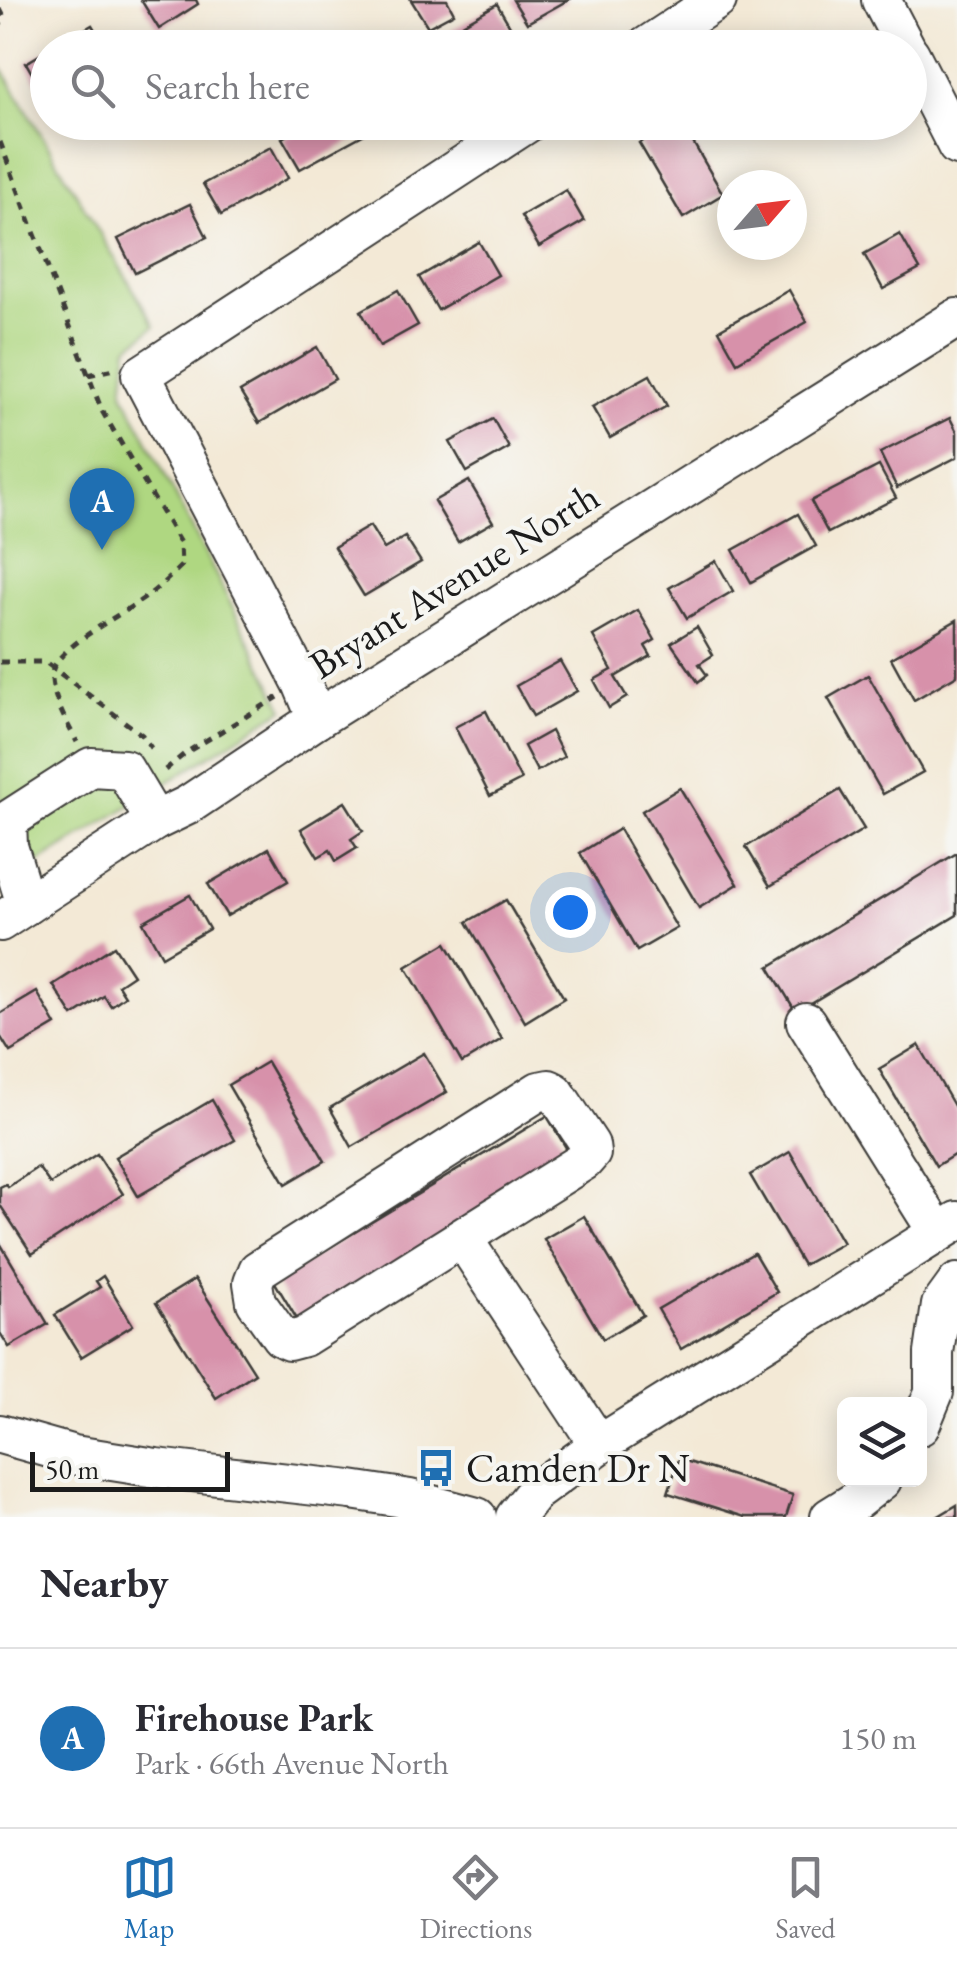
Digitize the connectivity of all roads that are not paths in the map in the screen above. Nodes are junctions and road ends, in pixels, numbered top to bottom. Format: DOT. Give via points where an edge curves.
graph roads {
  1 [pos="717,0"];
  2 [pos="881,0"];
  3 [pos="671,30"];
  4 [pos="897,30"];
  5 [pos="927,87"];
  6 [pos="501,140"];
  7 [pos="957,146"];
  8 [pos="957,318"];
  9 [pos="317,718"];
  10 [pos="171,813"];
  11 [pos="13,913"];
  12 [pos="806,1022"];
  13 [pos="947,1226"];
  14 [pos="463,1239"];
  15 [pos="957,1283"];
  16 [pos="927,1409"];
  17 [pos="0,1434"];
  18 [pos="599,1445"];
  19 [pos="247,1478"];
  20 [pos="873,1487"];
  21 [pos="326,1517"];
  22 [pos="477,1517"];
  23 [pos="515,1517"];
  24 [pos="830,1517"];
  1 -- 3 [label="street"];
  2 -- 4 [label="street"];
  5 -- 7 [label="street"];
  6 -- 9 [label="street" via="141,375"];
  8 -- 9 [label="street, Bryant Avenue North"];
  9 -- 10 [label="street, Bryant Avenue North"];
  10 -- 11 [label="street, Bryant Avenue North"];
  10 -- 11 [label="street" via="124,769 91,767 6,821"];
  12 -- 13 [label="street"];
  13 -- 18 [label="street"];
  14 -- 14 [label="street" via="591,1154 555,1092 539,1091 258,1270 256,1302 281,1337 304,1337"];
  14 -- 18 [label="street"];
  15 -- 16 [label="street" via="941,1305"];
  17 -- 19 [label="street" via="74,1455"];
  18 -- 23 [label="street" via="535,1492"];
  19 -- 21 [label="street"];
  19 -- 22 [label="street" via="410,1499"];
  20 -- 24 [label="street"];
}
